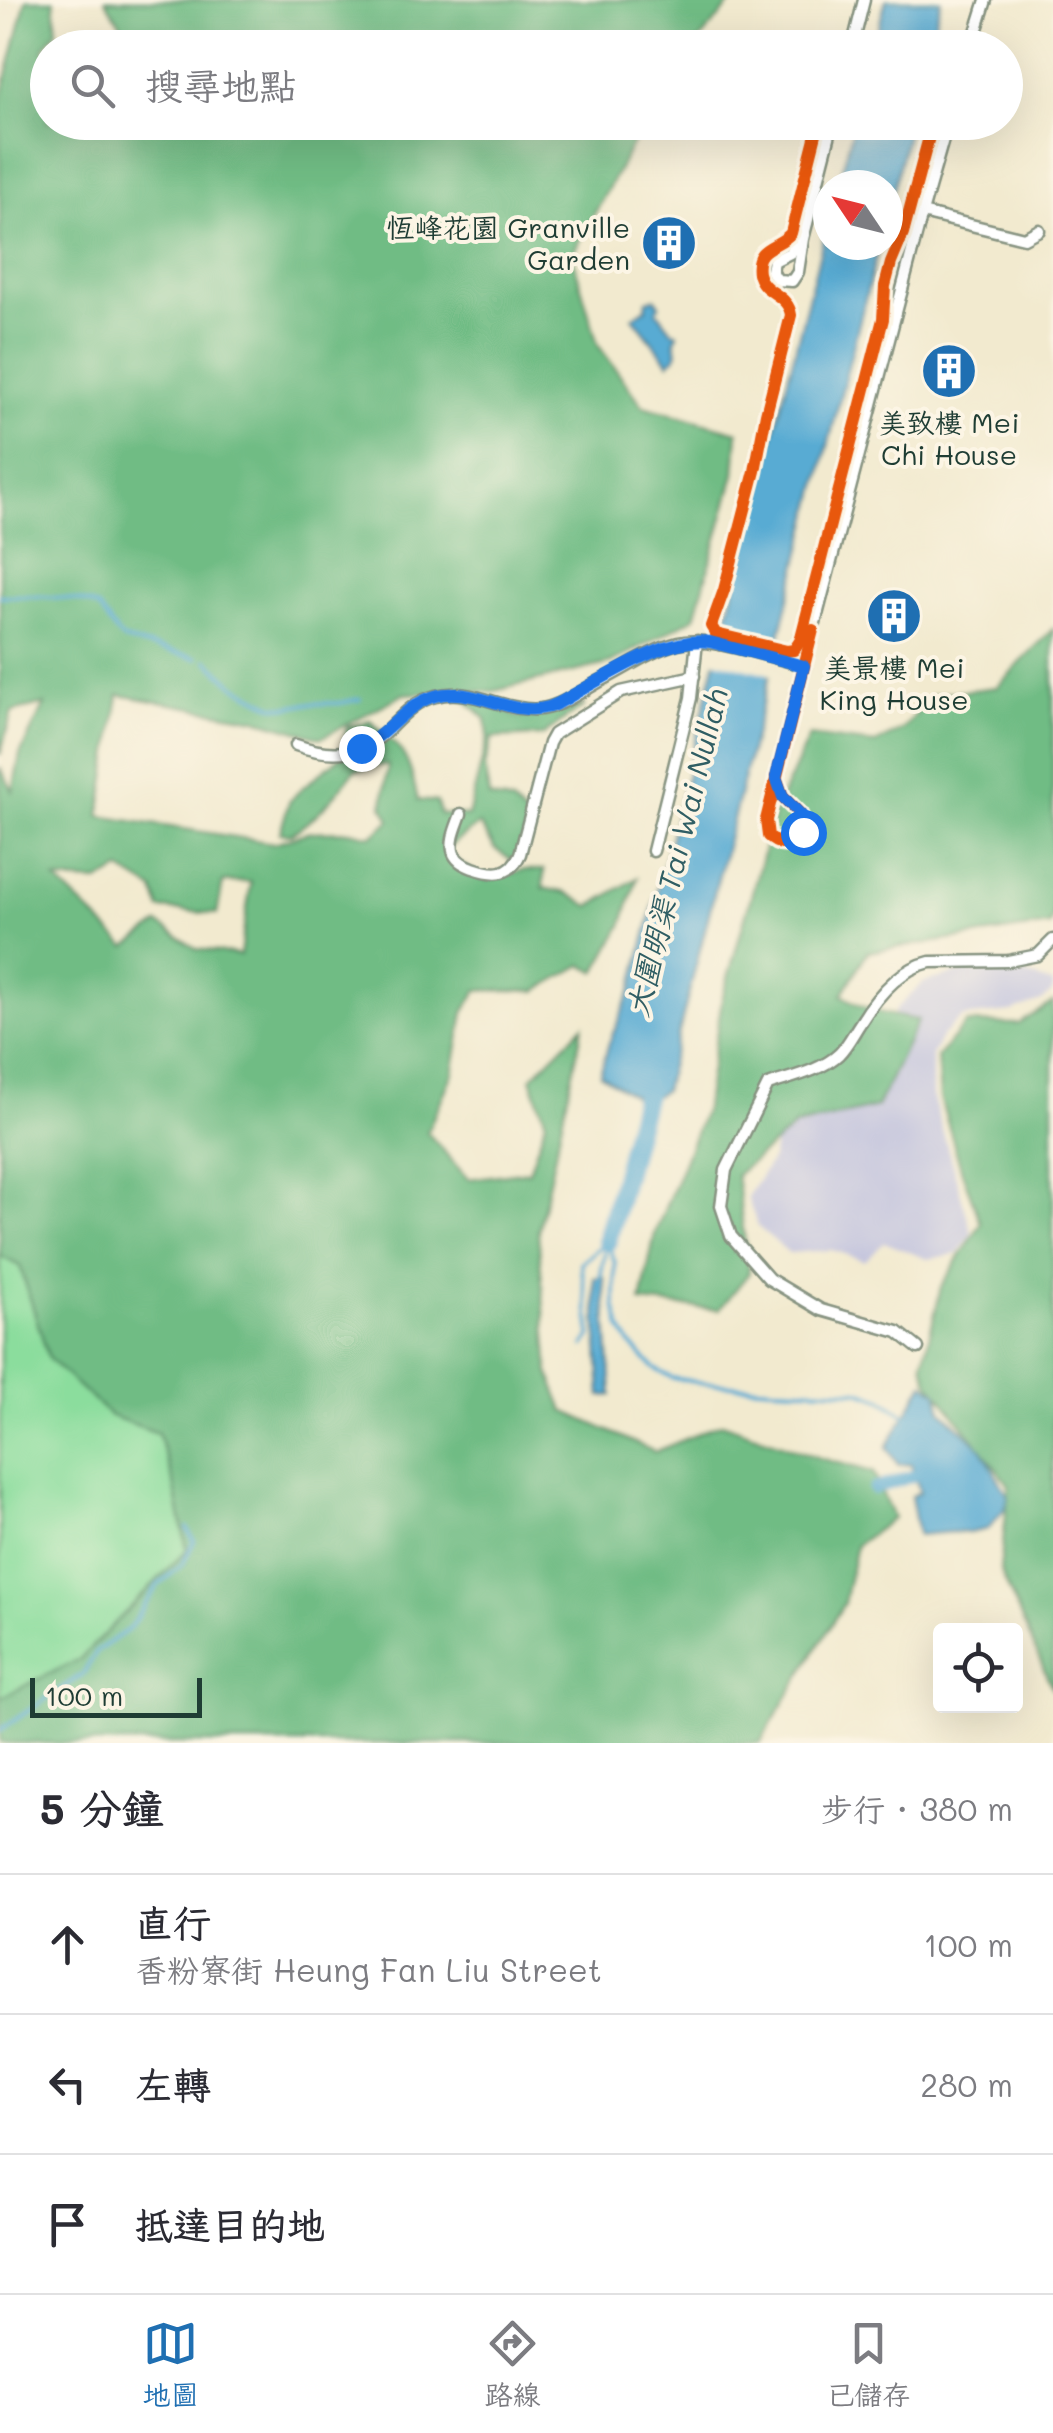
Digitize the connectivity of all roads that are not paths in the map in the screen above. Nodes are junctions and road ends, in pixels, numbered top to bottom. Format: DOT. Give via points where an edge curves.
graph roads {
  1 [pos="864,0"];
  2 [pos="986,0"];
  3 [pos="856,30"];
  4 [pos="977,30"];
  5 [pos="828,140"];
  6 [pos="943,140"];
  7 [pos="922,213"];
  8 [pos="1039,230"];
  9 [pos="803,239"];
  10 [pos="697,641"];
  11 [pos="804,666"];
  12 [pos="694,676"];
  13 [pos="296,744"];
  14 [pos="776,777"];
  15 [pos="460,814"];
  16 [pos="653,851"];
  17 [pos="1053,940"];
  18 [pos="918,1348"];
  1 -- 3 [label="street"];
  2 -- 4 [label="street"];
  5 -- 9 [label="street"];
  6 -- 7 [label="street"];
  7 -- 8 [label="street" via="1024,238"];
  7 -- 11 [label="street"];
  10 -- 11 [label="street"];
  10 -- 12 [label="street"];
  10 -- 13 [label="street" via="672,644 548,708 444,694 413,706 361,748 337,753"];
  11 -- 14 [label="street"];
  12 -- 15 [label="street" via="610,696 554,734 520,854 509,870 492,874 457,859 453,841"];
  12 -- 16 [label="street"];
  14 -- 14 [label="street" via="804,824 799,838 786,845 771,839 765,827"];
  17 -- 18 [label="street" via="1038,955 930,962 904,973 839,1054 768,1086 726,1170 721,1206 731,1236 769,1279 821,1310 898,1332"];
}
